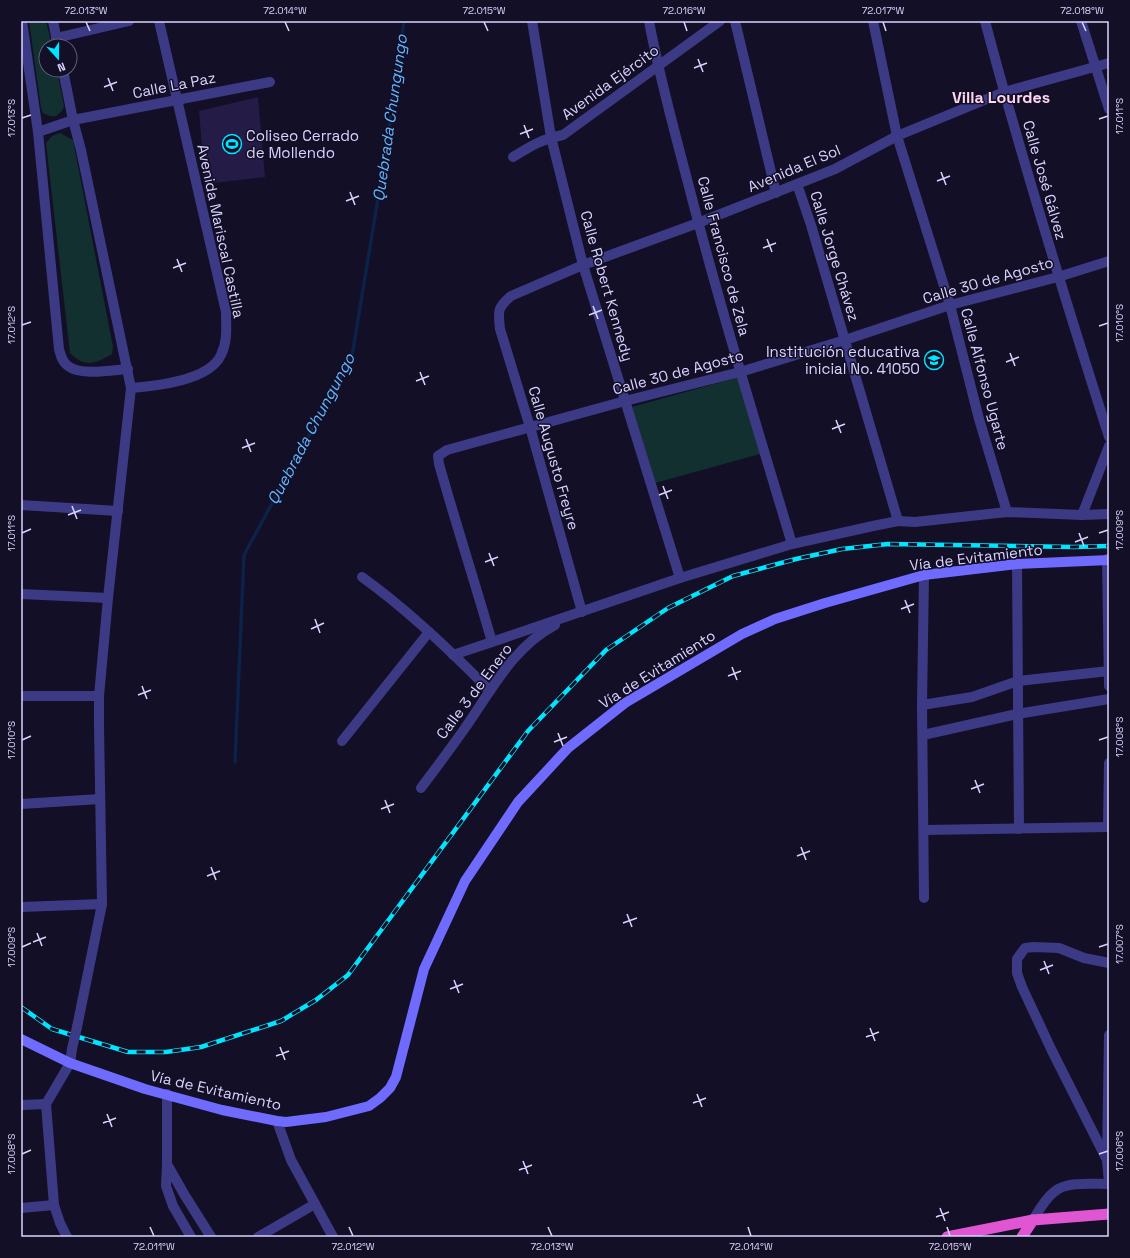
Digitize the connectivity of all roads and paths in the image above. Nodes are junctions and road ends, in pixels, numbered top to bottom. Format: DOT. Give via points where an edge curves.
graph roads {
  1 [pos="22,21"];
  2 [pos="53,21"];
  3 [pos="129,21"];
  4 [pos="159,21"];
  5 [pos="532,21"];
  6 [pos="649,21"];
  7 [pos="720,21"];
  8 [pos="735,21"];
  9 [pos="873,21"];
  10 [pos="985,21"];
  11 [pos="1081,21"];
  12 [pos="56,38"];
  13 [pos="71,38"];
  14 [pos="1109,63"];
  15 [pos="657,66"];
  16 [pos="1096,67"];
  17 [pos="65,78"];
  18 [pos="270,82"];
  19 [pos="1004,92"];
  20 [pos="177,100"];
  21 [pos="1109,109"];
  22 [pos="74,120"];
  23 [pos="38,132"];
  24 [pos="898,136"];
  25 [pos="551,137"];
  26 [pos="513,157"];
  27 [pos="797,184"];
  28 [pos="776,193"];
  29 [pos="698,223"];
  30 [pos="1109,261"];
  31 [pos="583,265"];
  32 [pos="1058,277"];
  33 [pos="950,305"];
  34 [pos="498,313"];
  35 [pos="845,340"];
  36 [pos="128,369"];
  37 [pos="740,372"];
  38 [pos="131,388"];
  39 [pos="626,402"];
  40 [pos="530,427"];
  41 [pos="1109,437"];
  42 [pos="1109,446"];
  43 [pos="21,505"];
  44 [pos="118,511"];
  45 [pos="1007,512"];
  46 [pos="1109,514"];
  47 [pos="1082,515"];
  48 [pos="898,521"];
  49 [pos="792,544"];
  50 [pos="1108,560"];
  51 [pos="1017,564"];
  52 [pos="924,576"];
  53 [pos="362,577"];
  54 [pos="680,578"];
  55 [pos="21,594"];
  56 [pos="108,598"];
  57 [pos="582,612"];
  58 [pos="429,632"];
  59 [pos="492,642"];
  60 [pos="453,655"];
  61 [pos="1109,671"];
  62 [pos="1018,681"];
  63 [pos="1109,686"];
  64 [pos="490,691"];
  65 [pos="21,696"];
  66 [pos="99,696"];
  67 [pos="1109,699"];
  68 [pos="922,705"];
  69 [pos="1018,714"];
  70 [pos="923,735"];
  71 [pos="342,741"];
  72 [pos="1109,763"];
  73 [pos="422,788"];
  74 [pos="100,799"];
  75 [pos="21,804"];
  76 [pos="1109,827"];
  77 [pos="1019,829"];
  78 [pos="924,830"];
  79 [pos="924,898"];
  80 [pos="102,904"];
  81 [pos="21,907"];
  82 [pos="1109,963"];
  83 [pos="1109,1035"];
  84 [pos="21,1040"];
  85 [pos="70,1063"];
  86 [pos="167,1094"];
  87 [pos="46,1104"];
  88 [pos="21,1105"];
  89 [pos="277,1121"];
  90 [pos="1107,1160"];
  91 [pos="167,1164"];
  92 [pos="1109,1184"];
  93 [pos="315,1204"];
  94 [pos="54,1205"];
  95 [pos="21,1208"];
  96 [pos="1109,1214"];
  97 [pos="1033,1220"];
  98 [pos="67,1237"];
  99 [pos="191,1237"];
  100 [pos="211,1237"];
  101 [pos="258,1237"];
  102 [pos="333,1237"];
  103 [pos="947,1237"];
  104 [pos="1022,1237"];
  1 -- 23 [label="street"];
  2 -- 12 [label="street"];
  3 -- 13 [label="street"];
  4 -- 20 [label="street, Avenida Mariscal Castilla"];
  5 -- 25 [label="street, Calle Robert Kennedy"];
  6 -- 15 [label="street, Calle Francisco de Zela"];
  7 -- 15 [label="street, Avenida Ejército"];
  8 -- 28 [label="street"];
  9 -- 24 [label="street, Calle Alfonso Ugarte"];
  10 -- 19 [label="street, Calle José Gálvez"];
  11 -- 16 [label="street"];
  14 -- 16 [label="street, Avenida El Sol"];
  15 -- 25 [label="street, Avenida Ejército" via="563,135"];
  15 -- 29 [label="street, Calle Francisco de Zela"];
  16 -- 19 [label="street, Avenida El Sol"];
  16 -- 21 [label="street"];
  17 -- 22 [label="street"];
  18 -- 20 [label="street, Calle La Paz"];
  19 -- 24 [label="street, Avenida El Sol"];
  19 -- 32 [label="street, Calle José Gálvez"];
  20 -- 22 [label="street, Calle La Paz"];
  20 -- 38 [label="street, Avenida Mariscal Castilla" via="226,312 226,339 221,356 209,369 162,385"];
  22 -- 23 [label="street, Calle La Paz"];
  22 -- 36 [label="street"];
  23 -- 36 [label="street" via="62,360 68,367 87,372"];
  24 -- 27 [label="street, Avenida El Sol" via="835,169"];
  24 -- 33 [label="street, Calle Alfonso Ugarte"];
  25 -- 26 [label="street, Avenida Ejército" via="537,142"];
  25 -- 31 [label="street, Calle Robert Kennedy"];
  27 -- 28 [label="street, Avenida El Sol"];
  27 -- 35 [label="street, Calle Jorge Chávez"];
  28 -- 29 [label="street, Avenida El Sol"];
  29 -- 31 [label="street, Avenida El Sol"];
  29 -- 37 [label="street, Calle Francisco de Zela"];
  30 -- 32 [label="street, Calle 30 de Agosto"];
  31 -- 34 [label="street, Avenida El Sol" via="511,296 502,304"];
  31 -- 39 [label="street, Calle Robert Kennedy"];
  32 -- 33 [label="street, Calle 30 de Agosto"];
  32 -- 41 [label="street, Calle José Gálvez"];
  33 -- 35 [label="street, Calle 30 de Agosto"];
  33 -- 45 [label="street, Calle Alfonso Ugarte" via="979,419"];
  34 -- 40 [label="street, Calle Augusto Freyre" via="500,329"];
  35 -- 37 [label="street, Calle 30 de Agosto"];
  35 -- 48 [label="street, Calle Jorge Chávez"];
  36 -- 38 [label="street"];
  37 -- 39 [label="street, Calle 30 de Agosto"];
  37 -- 49 [label="street, Calle Francisco de Zela"];
  38 -- 44 [label="street"];
  39 -- 40 [label="street, Calle 30 de Agosto"];
  39 -- 54 [label="street, Calle Robert Kennedy"];
  40 -- 57 [label="street, Calle Augusto Freyre"];
  40 -- 59 [label="street, Calle 30 de Agosto" via="447,450 438,456"];
  42 -- 47 [label="street"];
  43 -- 44 [label="street"];
  44 -- 56 [label="street"];
  45 -- 47 [label="street"];
  45 -- 48 [label="street" via="915,522"];
  46 -- 47 [label="street"];
  48 -- 49 [label="street"];
  49 -- 54 [label="street"];
  50 -- 51 [label="main road, Vía de Evitamiento"];
  50 -- 61 [label="street"];
  51 -- 52 [label="main road, Vía de Evitamiento"];
  51 -- 62 [label="street"];
  52 -- 68 [label="street"];
  52 -- 89 [label="main road, Vía de Evitamiento" via="825,603 742,634 624,703 568,748 518,802 465,881 424,969 396,1077 390,1088 369,1106 326,1117"];
  53 -- 58 [label="street" via="389,596"];
  54 -- 57 [label="street"];
  55 -- 56 [label="street"];
  56 -- 66 [label="street"];
  57 -- 59 [label="street"];
  57 -- 64 [label="street, Calle 3 de Enero" via="536,638 507,667"];
  58 -- 60 [label="street"];
  58 -- 71 [label="street"];
  59 -- 60 [label="street"];
  60 -- 64 [label="street"];
  61 -- 62 [label="street"];
  61 -- 63 [label="street"];
  62 -- 68 [label="street" via="972,697"];
  62 -- 69 [label="street"];
  64 -- 73 [label="street, Calle 3 de Enero"];
  65 -- 66 [label="street"];
  66 -- 74 [label="street"];
  67 -- 69 [label="street"];
  68 -- 70 [label="street"];
  69 -- 70 [label="street"];
  69 -- 77 [label="street"];
  70 -- 78 [label="street"];
  72 -- 76 [label="street"];
  74 -- 75 [label="street"];
  74 -- 80 [label="street"];
  76 -- 77 [label="street"];
  77 -- 78 [label="street"];
  78 -- 79 [label="street"];
  80 -- 81 [label="street"];
  80 -- 85 [label="street, bridge"];
  82 -- 90 [label="street" via="1084,958 1059,948 1034,947 1025,948 1018,959 1017,973 1052,1051"];
  83 -- 90 [label="street"];
  84 -- 85 [label="main road, Vía de Evitamiento"];
  85 -- 86 [label="main road, Vía de Evitamiento"];
  85 -- 87 [label="street"];
  86 -- 89 [label="main road, Vía de Evitamiento" via="222,1110"];
  86 -- 91 [label="street"];
  87 -- 88 [label="street"];
  87 -- 94 [label="street"];
  89 -- 93 [label="street" via="292,1160"];
  90 -- 92 [label="street"];
  91 -- 99 [label="street" via="166,1186 173,1206"];
  91 -- 100 [label="street"];
  92 -- 97 [label="street" via="1066,1185 1054,1191 1045,1200"];
  93 -- 101 [label="street"];
  93 -- 102 [label="street"];
  94 -- 95 [label="street"];
  94 -- 98 [label="street"];
  96 -- 97 [label="highway"];
  97 -- 103 [label="highway"];
  97 -- 104 [label="highway"];
}
